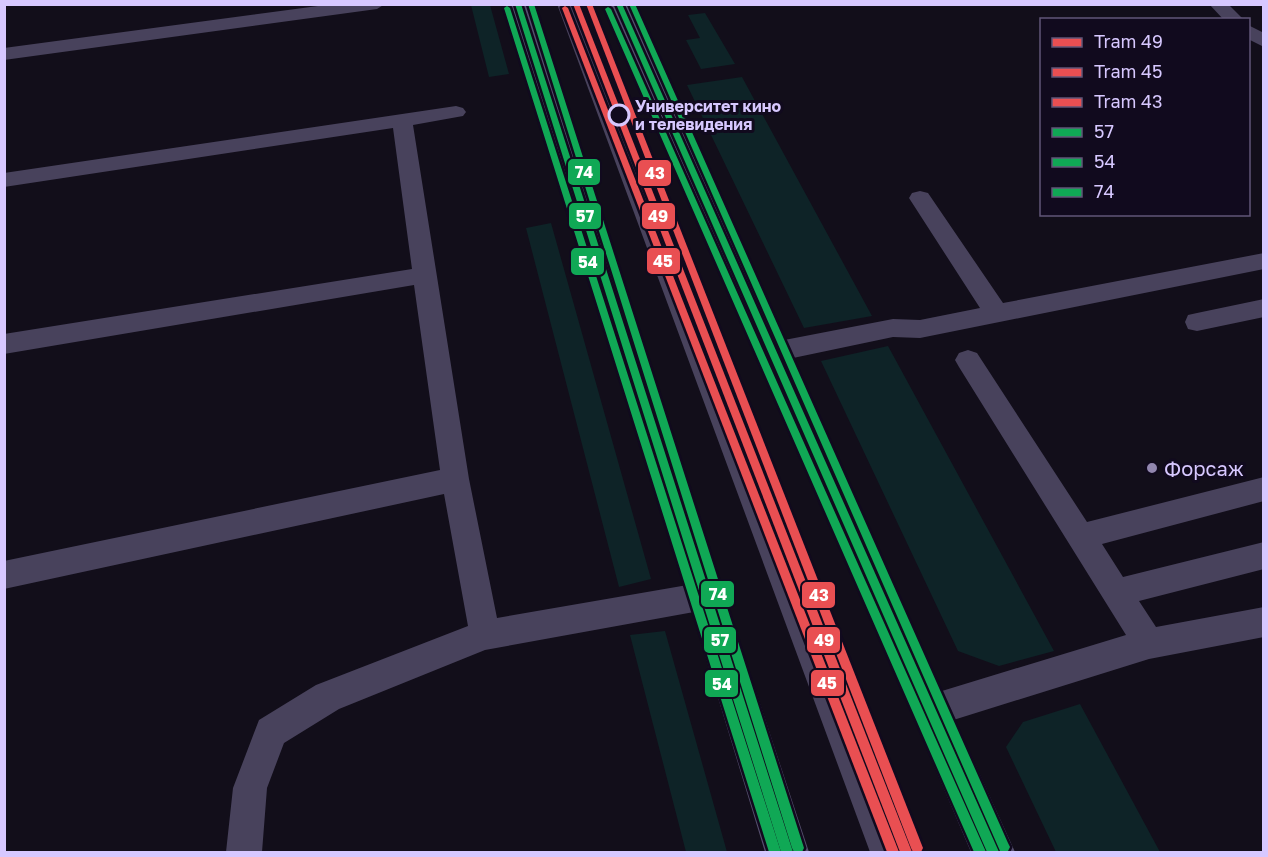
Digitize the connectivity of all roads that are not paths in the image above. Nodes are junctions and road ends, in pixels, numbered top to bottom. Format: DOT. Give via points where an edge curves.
graph roads {
  1 [pos="377,4"];
  2 [pos="518,4"];
  3 [pos="567,4"];
  4 [pos="620,4"];
  5 [pos="1216,4"];
  6 [pos="1233,18"];
  7 [pos="1250,32"];
  8 [pos="1263,42"];
  9 [pos="4,54"];
  10 [pos="456,112"];
  11 [pos="402,121"];
  12 [pos="4,180"];
  13 [pos="920,198"];
  14 [pos="1263,261"];
  15 [pos="425,275"];
  16 [pos="1263,308"];
  17 [pos="998,315"];
  18 [pos="1197,322"];
  19 [pos="4,344"];
  20 [pos="774,352"];
  21 [pos="968,360"];
  22 [pos="455,479"];
  23 [pos="1263,489"];
  24 [pos="1080,537"];
  25 [pos="1263,555"];
  26 [pos="4,575"];
  27 [pos="1116,593"];
  28 [pos="705,596"];
  29 [pos="1263,622"];
  30 [pos="485,635"];
  31 [pos="1149,645"];
  32 [pos="931,710"];
  33 [pos="244,852"];
  34 [pos="787,852"];
  35 [pos="888,852"];
  36 [pos="993,852"];
  1 -- 9 [label="lane"];
  2 -- 28 [label="main road"];
  3 -- 35 [label="lane"];
  4 -- 20 [label="main road"];
  5 -- 6 [label="lane"];
  7 -- 8 [label="lane"];
  10 -- 11 [label="lane"];
  11 -- 12 [label="lane"];
  11 -- 15 [label="lane"];
  13 -- 17 [label="lane"];
  14 -- 17 [label="lane"];
  15 -- 19 [label="lane"];
  15 -- 22 [label="lane"];
  16 -- 18 [label="lane"];
  17 -- 20 [label="lane" via="920,329 893,328"];
  20 -- 32 [label="main road"];
  21 -- 24 [label="lane"];
  22 -- 26 [label="lane"];
  22 -- 30 [label="lane"];
  23 -- 24 [label="lane"];
  24 -- 27 [label="lane"];
  25 -- 27 [label="lane"];
  27 -- 31 [label="lane"];
  28 -- 30 [label="lane"];
  28 -- 34 [label="main road"];
  29 -- 31 [label="lane"];
  30 -- 33 [label="lane" via="328,697 271,732 250,788"];
  31 -- 32 [label="lane"];
  32 -- 36 [label="main road"];
}
